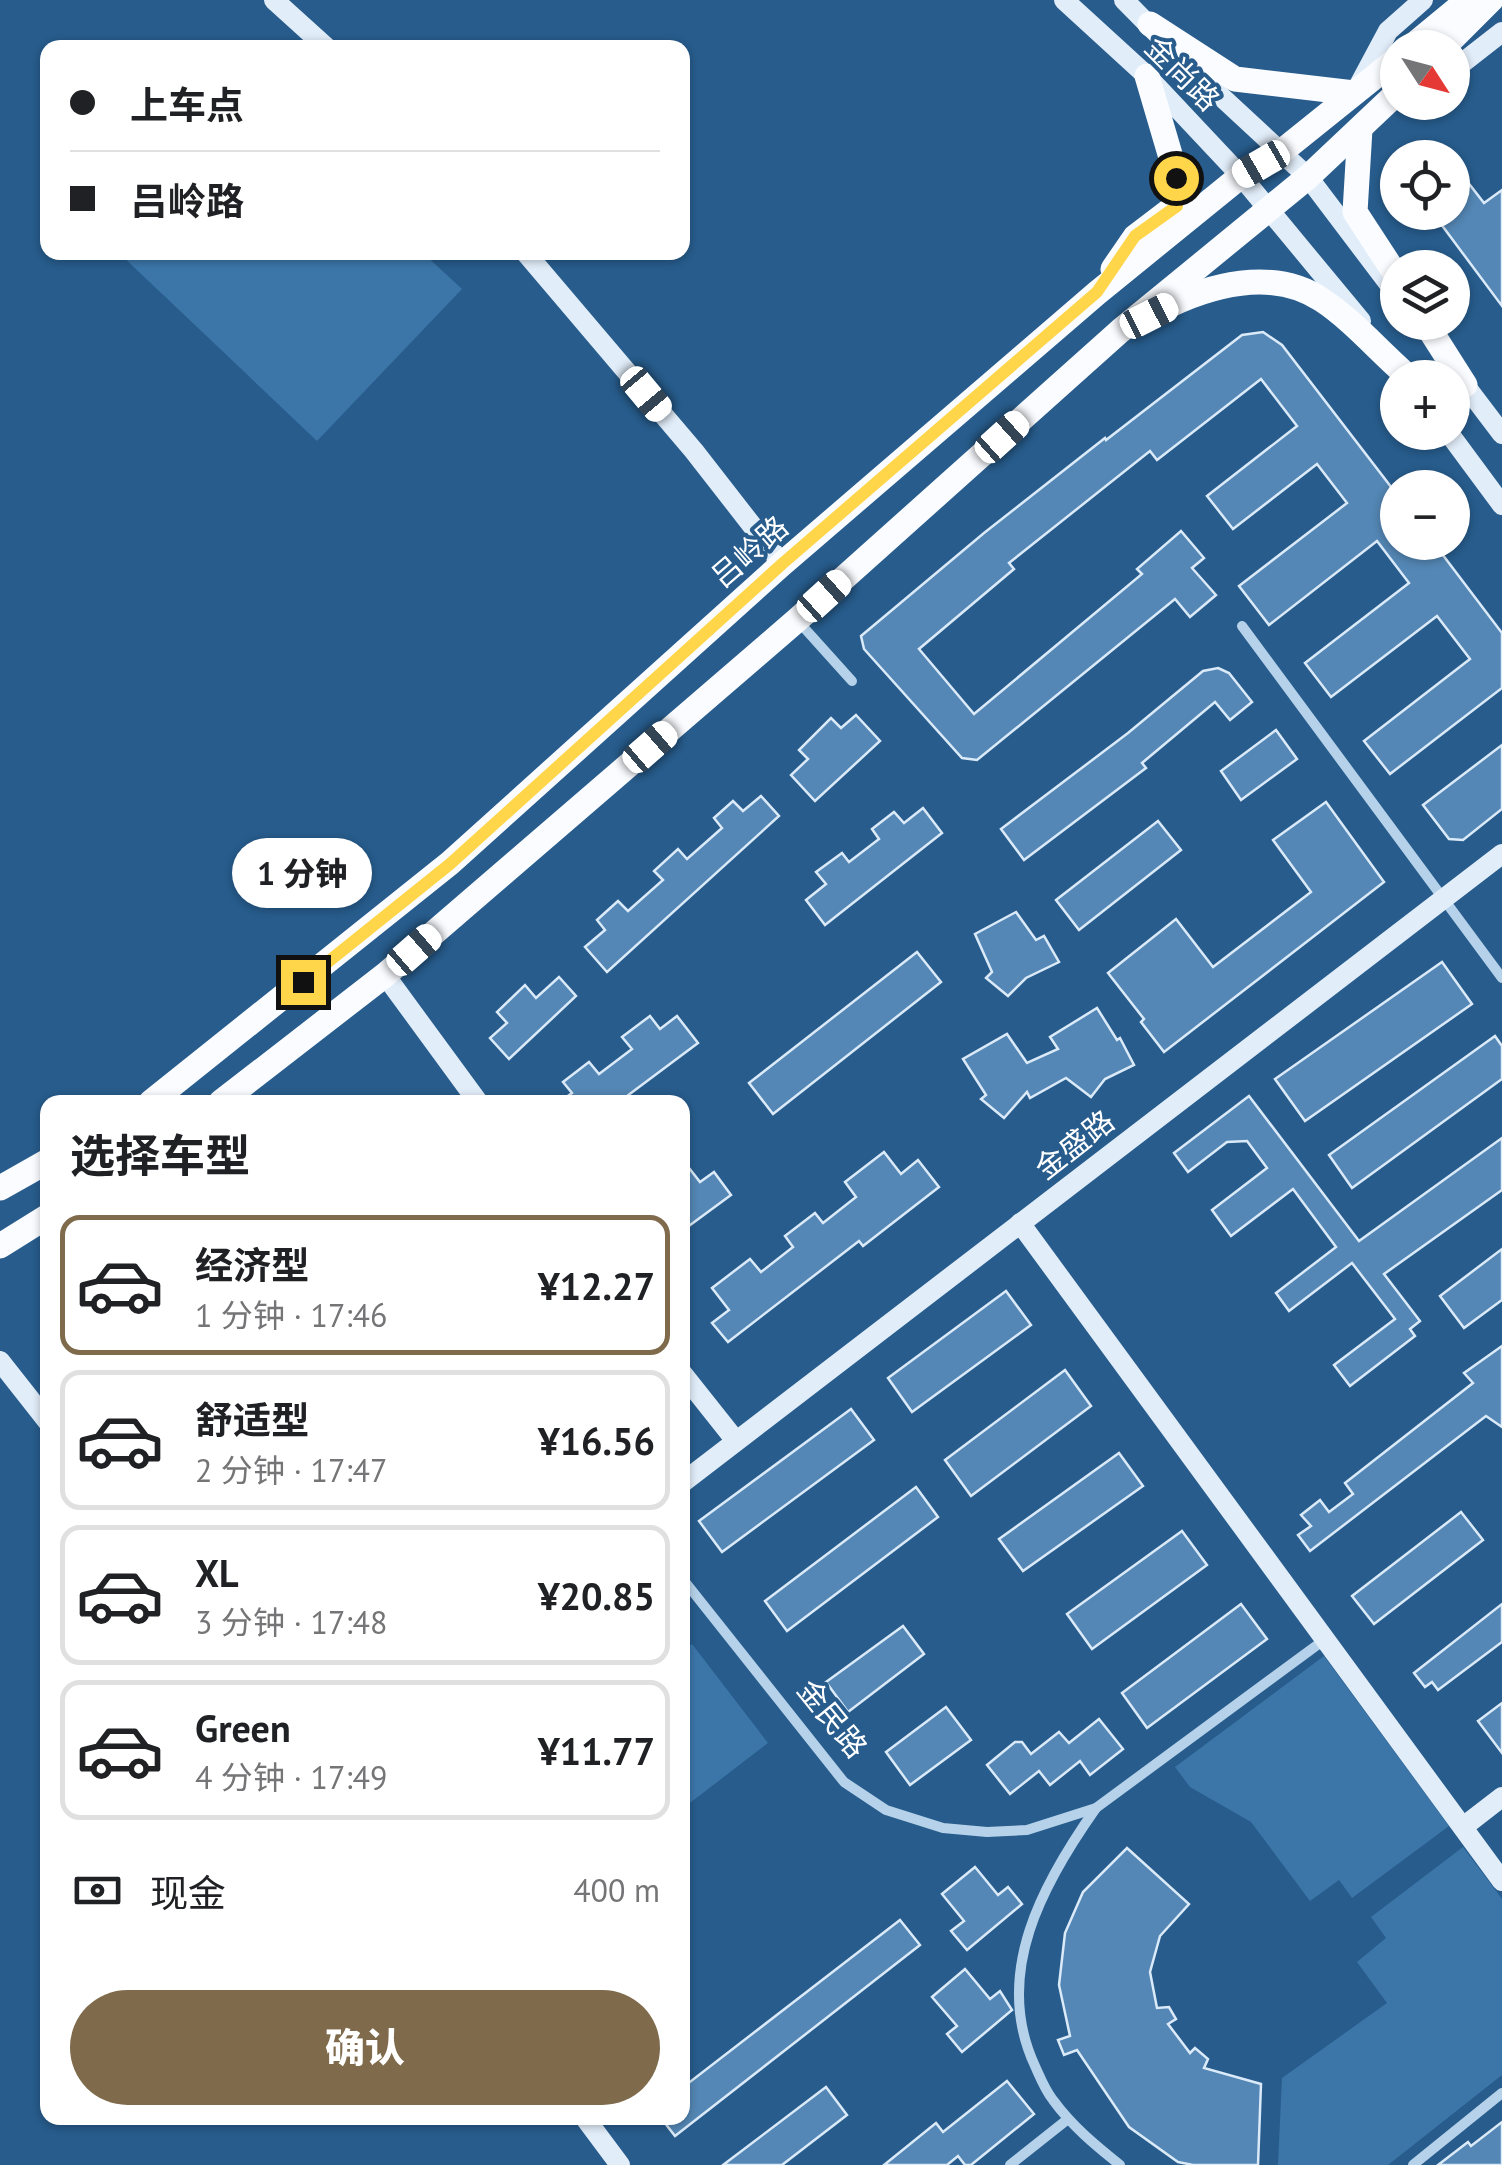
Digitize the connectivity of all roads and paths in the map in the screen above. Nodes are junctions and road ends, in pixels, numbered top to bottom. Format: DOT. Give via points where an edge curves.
graph roads {
  1 [pos="274,0"];
  2 [pos="1064,0"];
  3 [pos="1124,0"];
  4 [pos="1424,0"];
  5 [pos="1468,0"];
  6 [pos="1491,0"];
  7 [pos="1150,24"];
  8 [pos="1432,30"];
  9 [pos="1460,30"];
  10 [pos="1502,32"];
  11 [pos="318,40"];
  12 [pos="1470,57"];
  13 [pos="1380,72"];
  14 [pos="1147,76"];
  15 [pos="1354,93"];
  16 [pos="1380,110"];
  17 [pos="1380,117"];
  18 [pos="1360,129"];
  19 [pos="1281,152"];
  20 [pos="1241,176"];
  21 [pos="1308,177"];
  22 [pos="1269,208"];
  23 [pos="1380,250"];
  24 [pos="532,260"];
  25 [pos="1380,272"];
  26 [pos="1097,292"];
  27 [pos="1120,331"];
  28 [pos="1388,360"];
  29 [pos="1393,360"];
  30 [pos="1470,392"];
  31 [pos="1502,434"];
  32 [pos="1462,450"];
  33 [pos="1502,504"];
  34 [pos="782,564"];
  35 [pos="797,620"];
  36 [pos="1242,626"];
  37 [pos="852,681"];
  38 [pos="1502,854"];
  39 [pos="1444,898"];
  40 [pos="385,975"];
  41 [pos="1502,978"];
  42 [pos="161,1095"];
  43 [pos="230,1095"];
  44 [pos="473,1095"];
  45 [pos="40,1166"];
  46 [pos="0,1188"];
  47 [pos="40,1221"];
  48 [pos="1020,1224"];
  49 [pos="0,1246"];
  50 [pos="0,1361"];
  51 [pos="690,1383"];
  52 [pos="40,1412"];
  53 [pos="736,1442"];
  54 [pos="690,1477"];
  55 [pos="690,1588"];
  56 [pos="1325,1640"];
  57 [pos="1502,1797"];
  58 [pos="1096,1808"];
  59 [pos="1463,1827"];
  60 [pos="1502,1880"];
  61 [pos="1502,2093"];
  62 [pos="1068,2119"];
  63 [pos="590,2125"];
  64 [pos="620,2165"];
  65 [pos="1010,2165"];
  66 [pos="1120,2165"];
  67 [pos="1413,2165"];
  1 -- 11 [label="street"];
  2 -- 14 [label="street, 金尚路"];
  3 -- 7 [label="street, 金尚路"];
  4 -- 15 [label="street" via="1388,31"];
  5 -- 8 [label="main road"];
  6 -- 9 [label="main road"];
  7 -- 15 [label="main road" via="1235,80"];
  7 -- 19 [label="street, 金尚路"];
  10 -- 12 [label="street"];
  13 -- 15 [label="main road, 吕岭路"];
  14 -- 20 [label="street, 金尚路"];
  14 -- 26 [label="main road" via="1176,178 1177,206 1135,236"];
  15 -- 19 [label="main road, 吕岭路"];
  16 -- 18 [label="main road"];
  17 -- 18 [label="street"];
  18 -- 21 [label="main road"];
  18 -- 23 [label="main road" via="1356,212"];
  19 -- 20 [label="main road, 吕岭路"];
  19 -- 21 [label="street, 金尚路"];
  20 -- 22 [label="street, 金尚路"];
  20 -- 26 [label="main road, 吕岭路"];
  21 -- 22 [label="main road"];
  21 -- 25 [label="street, 金尚路"];
  22 -- 27 [label="main road"];
  22 -- 29 [label="street, 金尚路"];
  24 -- 34 [label="street"];
  26 -- 34 [label="main road, 吕岭路"];
  27 -- 28 [label="main road" via="1222,286 1273,280 1320,298"];
  27 -- 35 [label="main road"];
  30 -- 31 [label="street"];
  32 -- 33 [label="street"];
  34 -- 42 [label="main road, 吕岭路" via="450,864"];
  35 -- 37 [label="street"];
  35 -- 40 [label="main road"];
  36 -- 39 [label="street"];
  38 -- 39 [label="street, 金盛路"];
  39 -- 41 [label="street"];
  39 -- 48 [label="street, 金盛路"];
  40 -- 43 [label="main road"];
  40 -- 44 [label="street"];
  45 -- 46 [label="main road"];
  47 -- 49 [label="main road"];
  48 -- 53 [label="street, 金盛路"];
  48 -- 56 [label="street"];
  50 -- 52 [label="street"];
  51 -- 53 [label="street"];
  53 -- 54 [label="street, 金盛路"];
  55 -- 58 [label="street, 金民路" via="844,1782 886,1810 943,1828 987,1832 1027,1830"];
  56 -- 58 [label="street, 金民路"];
  56 -- 59 [label="street"];
  57 -- 59 [label="street"];
  58 -- 62 [label="street, 金民路" via="1038,1903 1021,1957 1025,2045"];
  59 -- 60 [label="street"];
  61 -- 67 [label="street"];
  62 -- 65 [label="street"];
  62 -- 66 [label="street, 金民路"];
  63 -- 64 [label="street"];
}
